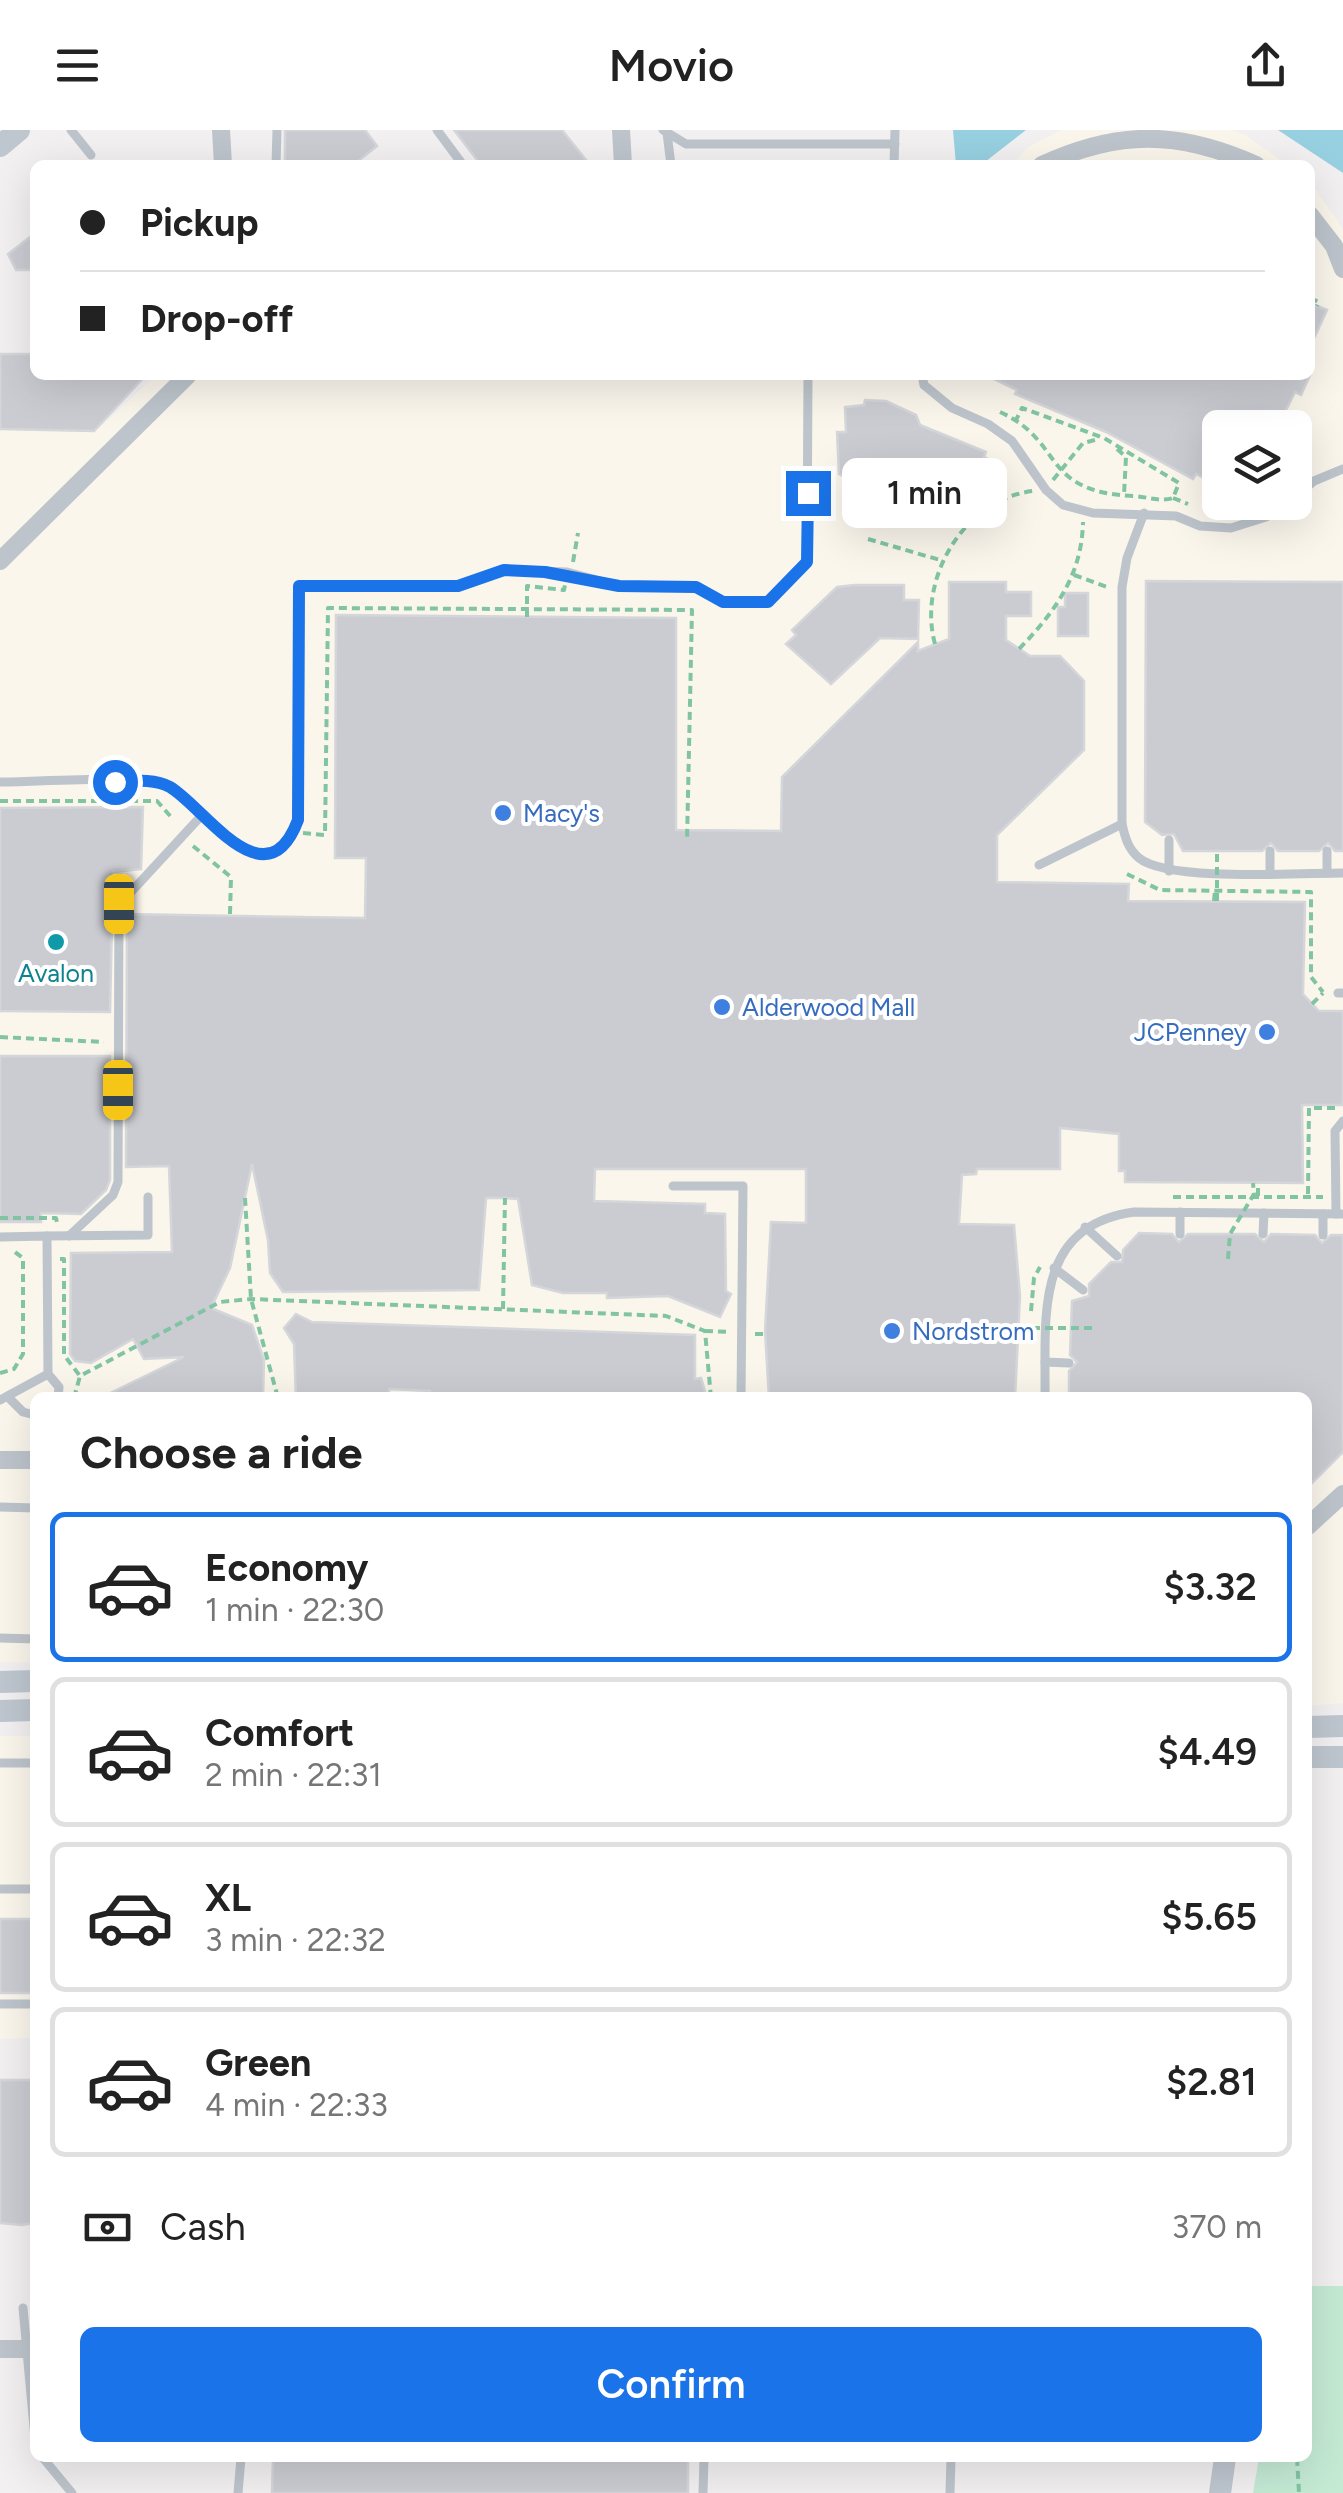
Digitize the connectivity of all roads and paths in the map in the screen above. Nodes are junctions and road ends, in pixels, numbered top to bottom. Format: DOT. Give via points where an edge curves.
graph roads {
  1 [pos="19,130"];
  2 [pos="71,130"];
  3 [pos="221,130"];
  4 [pos="277,130"];
  5 [pos="437,130"];
  6 [pos="621,130"];
  7 [pos="665,130"];
  8 [pos="895,130"];
  9 [pos="895,144"];
  10 [pos="0,146"];
  11 [pos="91,155"];
  12 [pos="223,160"];
  13 [pos="276,160"];
  14 [pos="459,160"];
  15 [pos="623,160"];
  16 [pos="670,160"];
  17 [pos="894,160"];
  18 [pos="1052,160"];
  19 [pos="1247,160"];
  20 [pos="1315,221"];
  21 [pos="1343,269"];
  22 [pos="1315,300"];
  23 [pos="1318,306"];
  24 [pos="183,380"];
  25 [pos="808,380"];
  26 [pos="923,380"];
  27 [pos="1000,412"];
  28 [pos="1016,420"];
  29 [pos="1105,435"];
  30 [pos="1343,469"];
  31 [pos="1059,471"];
  32 [pos="1312,482"];
  33 [pos="1081,488"];
  34 [pos="1046,490"];
  35 [pos="1124,496"];
  36 [pos="1174,498"];
  37 [pos="1188,504"];
  38 [pos="1084,510"];
  39 [pos="1144,513"];
  40 [pos="1257,520"];
  41 [pos="868,538"];
  42 [pos="0,561"];
  43 [pos="942,561"];
  44 [pos="1074,575"];
  45 [pos="1106,587"];
  46 [pos="935,644"];
  47 [pos="1018,649"];
  48 [pos="326,768"];
  49 [pos="336,768"];
  50 [pos="0,782"];
  51 [pos="0,800"];
  52 [pos="202,815"];
  53 [pos="172,817"];
  54 [pos="1122,824"];
  55 [pos="293,832"];
  56 [pos="1169,840"];
  57 [pos="687,841"];
  58 [pos="193,846"];
  59 [pos="1217,851"];
  60 [pos="1270,851"];
  61 [pos="1327,851"];
  62 [pos="1039,864"];
  63 [pos="1169,871"];
  64 [pos="1270,873"];
  65 [pos="1327,873"];
  66 [pos="1127,874"];
  67 [pos="1343,874"];
  68 [pos="1214,891"];
  69 [pos="230,914"];
  70 [pos="1323,992"];
  71 [pos="0,1038"];
  72 [pos="119,1042"];
  73 [pos="1343,1108"];
  74 [pos="1343,1121"];
  75 [pos="674,1186"];
  76 [pos="1258,1196"];
  77 [pos="1308,1196"];
  78 [pos="148,1197"];
  79 [pos="1160,1197"];
  80 [pos="1328,1197"];
  81 [pos="245,1198"];
  82 [pos="505,1198"];
  83 [pos="1180,1212"];
  84 [pos="1264,1213"];
  85 [pos="1323,1214"];
  86 [pos="1340,1214"];
  87 [pos="0,1218"];
  88 [pos="59,1227"];
  89 [pos="1085,1227"];
  90 [pos="1180,1234"];
  91 [pos="1263,1234"];
  92 [pos="1323,1235"];
  93 [pos="47,1236"];
  94 [pos="69,1236"];
  95 [pos="0,1237"];
  96 [pos="64,1248"];
  97 [pos="0,1252"];
  98 [pos="1116,1256"];
  99 [pos="23,1258"];
  100 [pos="37,1258"];
  101 [pos="56,1259"];
  102 [pos="64,1259"];
  103 [pos="1228,1259"];
  104 [pos="1054,1268"];
  105 [pos="1082,1290"];
  106 [pos="251,1299"];
  107 [pos="503,1310"];
  108 [pos="1019,1328"];
  109 [pos="1092,1328"];
  110 [pos="1046,1362"];
  111 [pos="1070,1363"];
  112 [pos="0,1373"];
  113 [pos="48,1374"];
  114 [pos="80,1376"];
  115 [pos="59,1392"];
  116 [pos="76,1392"];
  117 [pos="276,1392"];
  118 [pos="710,1392"];
  119 [pos="741,1392"];
  120 [pos="1045,1392"];
  121 [pos="4,1399"];
  122 [pos="30,1414"];
  123 [pos="1343,1494"];
  124 [pos="0,1507"];
  125 [pos="30,1508"];
  126 [pos="1312,1522"];
  127 [pos="0,1638"];
  128 [pos="30,1639"];
  129 [pos="30,1681"];
  130 [pos="0,1682"];
  131 [pos="30,1710"];
  132 [pos="0,1711"];
  133 [pos="1343,1726"];
  134 [pos="1312,1727"];
  135 [pos="1312,1757"];
  136 [pos="1343,1757"];
  137 [pos="0,1763"];
  138 [pos="30,1763"];
  139 [pos="0,1889"];
  140 [pos="30,1889"];
  141 [pos="0,2004"];
  142 [pos="30,2004"];
  143 [pos="22,2308"];
  144 [pos="0,2349"];
  145 [pos="29,2349"];
  146 [pos="47,2462"];
  147 [pos="241,2462"];
  148 [pos="704,2462"];
  149 [pos="951,2462"];
  150 [pos="1224,2462"];
  151 [pos="1297,2462"];
  152 [pos="72,2493"];
  153 [pos="238,2493"];
  154 [pos="703,2493"];
  155 [pos="950,2493"];
  156 [pos="1220,2493"];
  157 [pos="1299,2493"];
  1 -- 10 [label="main road"];
  2 -- 11 [label="lane"];
  3 -- 12 [label="street"];
  4 -- 13 [label="lane"];
  5 -- 14 [label="lane"];
  6 -- 15 [label="street"];
  7 -- 9 [label="lane" via="686,144"];
  7 -- 16 [label="lane"];
  8 -- 9 [label="lane"];
  9 -- 17 [label="lane"];
  18 -- 19 [label="street" via="1128,132 1169,132"];
  20 -- 21 [label="street"];
  22 -- 23 [label="path"];
  24 -- 42 [label="street"];
  25 -- 55 [label="lane" via="807,562 768,602 723,602 696,587 619,586 556,572 504,570 458,586 299,586"];
  26 -- 34 [label="lane" via="952,408 1012,440"];
  27 -- 28 [label="path"];
  28 -- 29 [label="path" via="1022,408"];
  28 -- 31 [label="path"];
  29 -- 31 [label="path" via="1082,443"];
  29 -- 35 [label="path" via="1126,458"];
  29 -- 36 [label="path" via="1179,483"];
  30 -- 32 [label="lane"];
  31 -- 33 [label="path"];
  31 -- 34 [label="path"];
  33 -- 35 [label="path"];
  33 -- 38 [label="path"];
  34 -- 38 [label="lane" via="1063,505"];
  34 -- 43 [label="path" via="1018,493 984,511"];
  35 -- 36 [label="path"];
  36 -- 37 [label="path"];
  38 -- 39 [label="lane"];
  38 -- 44 [label="path"];
  39 -- 40 [label="lane" via="1232,528"];
  39 -- 54 [label="lane" via="1122,587"];
  41 -- 43 [label="path"];
  43 -- 46 [label="path" via="931,599"];
  44 -- 45 [label="path"];
  44 -- 47 [label="path"];
  48 -- 49 [label="path"];
  48 -- 55 [label="path" via="325,835"];
  48 -- 57 [label="path" via="328,608 692,610"];
  50 -- 52 [label="lane" via="159,782"];
  51 -- 53 [label="path" via="157,801"];
  52 -- 55 [label="lane" via="224,838 264,854"];
  52 -- 72 [label="lane" via="119,904"];
  54 -- 62 [label="lane"];
  54 -- 63 [label="lane" via="1140,859"];
  56 -- 63 [label="lane"];
  58 -- 69 [label="path" via="231,877"];
  59 -- 68 [label="path, bridge" via="1216,901"];
  60 -- 64 [label="lane"];
  61 -- 65 [label="lane"];
  63 -- 64 [label="lane"];
  64 -- 65 [label="lane"];
  65 -- 67 [label="lane"];
  66 -- 68 [label="path" via="1160,890"];
  68 -- 70 [label="path" via="1311,892 1310,978"];
  71 -- 72 [label="path"];
  72 -- 94 [label="lane" via="118,1182 113,1195"];
  73 -- 77 [label="path" via="1309,1108"];
  74 -- 86 [label="lane" via="1335,1131"];
  75 -- 119 [label="lane" via="743,1186"];
  76 -- 77 [label="path"];
  76 -- 79 [label="path"];
  76 -- 103 [label="path, bridge" via="1256,1183 1230,1234"];
  77 -- 80 [label="path"];
  78 -- 94 [label="lane" via="148,1235"];
  81 -- 106 [label="path"];
  82 -- 107 [label="path"];
  83 -- 84 [label="lane"];
  83 -- 89 [label="lane" via="1103,1216"];
  83 -- 90 [label="lane"];
  84 -- 85 [label="lane"];
  84 -- 91 [label="lane"];
  85 -- 86 [label="lane"];
  85 -- 92 [label="lane"];
  87 -- 88 [label="path" via="56,1218"];
  89 -- 98 [label="lane"];
  89 -- 104 [label="lane"];
  93 -- 94 [label="lane"];
  93 -- 95 [label="lane"];
  93 -- 113 [label="lane"];
  96 -- 102 [label="path"];
  97 -- 99 [label="path"];
  99 -- 100 [label="path"];
  99 -- 112 [label="path" via="23,1354 14,1369"];
  101 -- 102 [label="path"];
  102 -- 114 [label="path" via="64,1354"];
  104 -- 105 [label="lane"];
  104 -- 110 [label="lane" via="1046,1300"];
  106 -- 107 [label="path"];
  106 -- 114 [label="path" via="220,1302"];
  106 -- 117 [label="path"];
  107 -- 118 [label="path" via="666,1316 705,1331"];
  108 -- 109 [label="path, bridge"];
  110 -- 111 [label="lane"];
  110 -- 120 [label="lane"];
  113 -- 115 [label="lane"];
  113 -- 121 [label="lane"];
  114 -- 116 [label="path"];
  121 -- 122 [label="lane"];
  123 -- 126 [label="street"];
  124 -- 125 [label="lane"];
  127 -- 128 [label="lane"];
  129 -- 130 [label="main road"];
  131 -- 132 [label="main road"];
  133 -- 134 [label="main road"];
  135 -- 136 [label="main road"];
  137 -- 138 [label="lane"];
  139 -- 140 [label="lane"];
  141 -- 142 [label="lane"];
  143 -- 145 [label="lane"];
  144 -- 145 [label="street"];
  146 -- 152 [label="lane"];
  147 -- 153 [label="lane"];
  148 -- 154 [label="lane"];
  149 -- 155 [label="lane"];
  150 -- 156 [label="main road"];
  151 -- 157 [label="path"];
}
